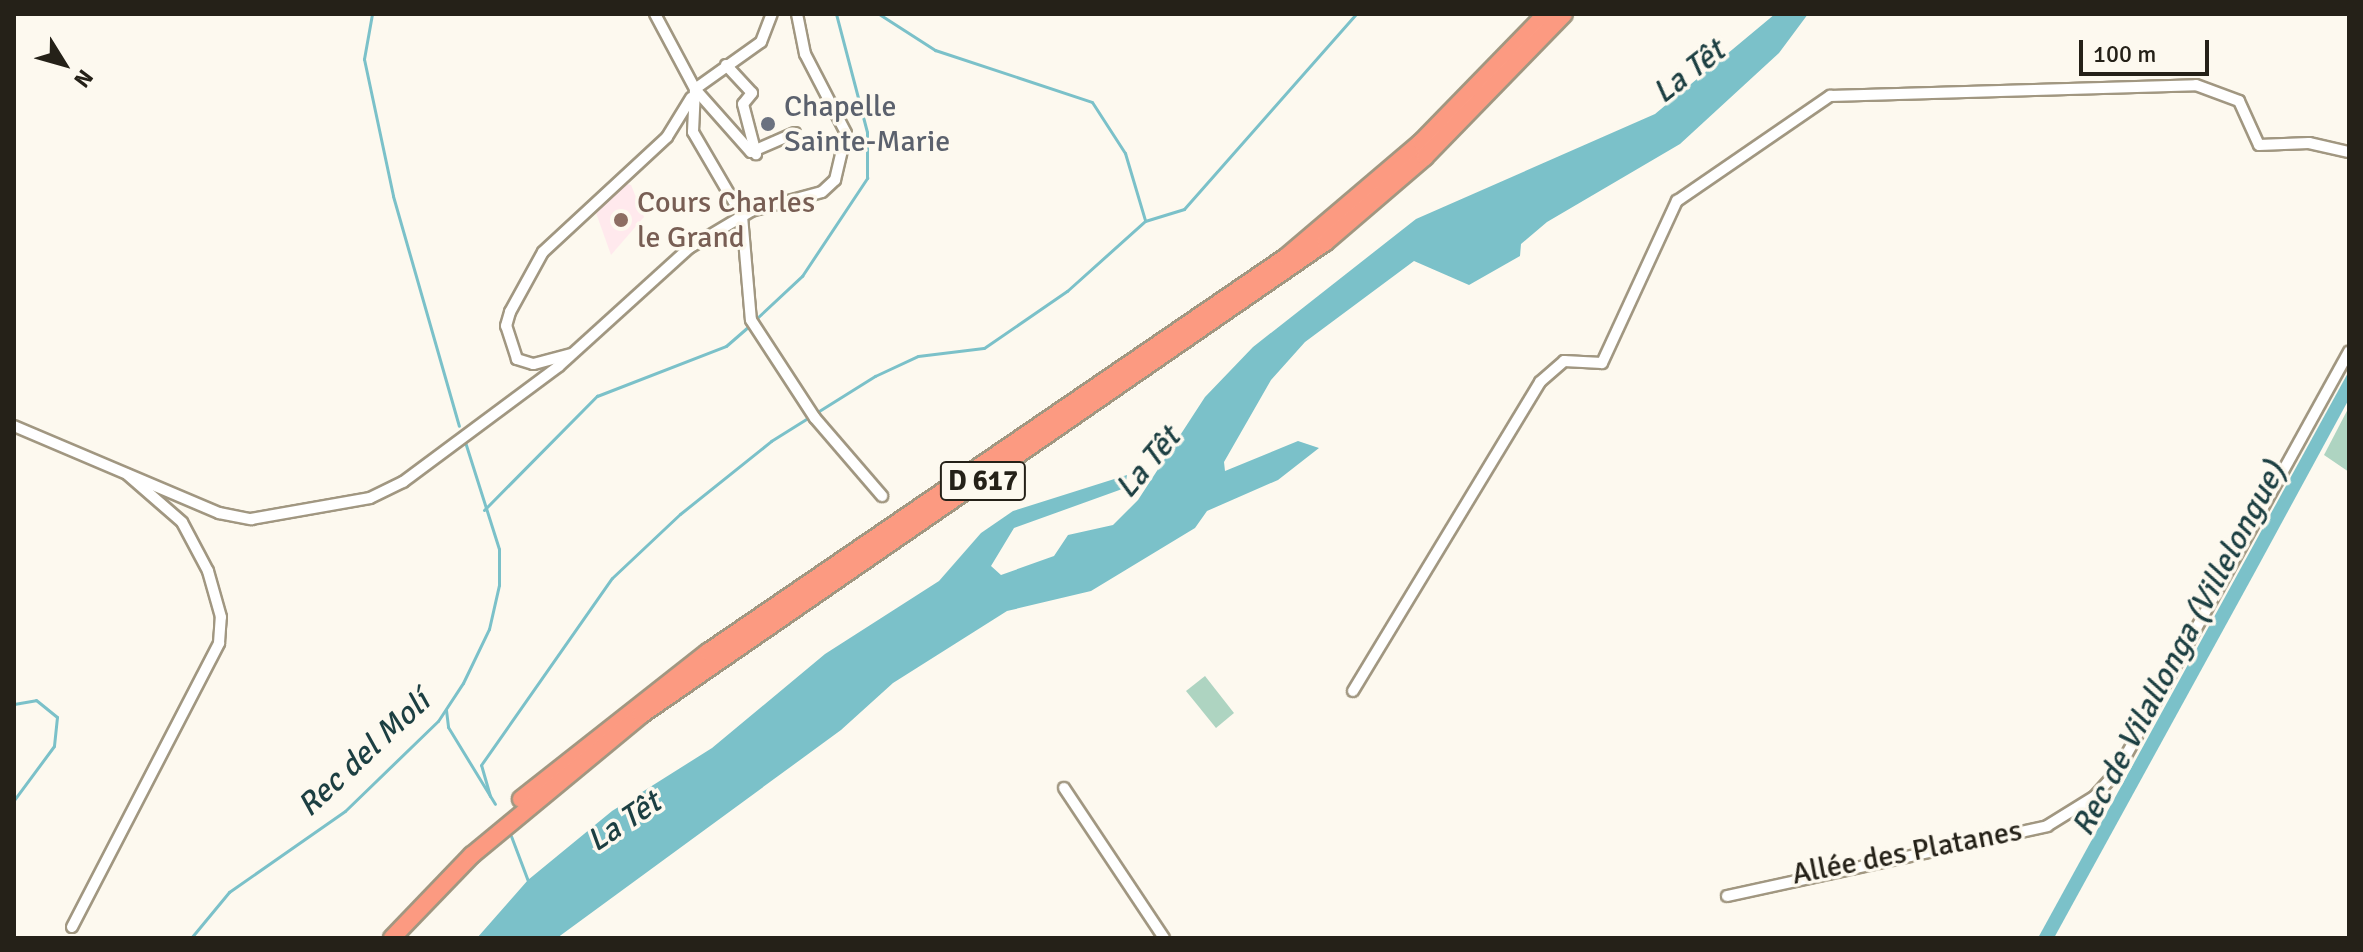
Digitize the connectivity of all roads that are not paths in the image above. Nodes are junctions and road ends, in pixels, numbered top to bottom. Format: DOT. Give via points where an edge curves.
graph roads {
  1 [pos="655,14"];
  2 [pos="772,14"];
  3 [pos="797,14"];
  4 [pos="1546,14"];
  5 [pos="1564,14"];
  6 [pos="726,65"];
  7 [pos="695,89"];
  8 [pos="795,133"];
  9 [pos="2349,152"];
  10 [pos="756,154"];
  11 [pos="742,216"];
  12 [pos="2349,351"];
  13 [pos="571,354"];
  14 [pos="14,426"];
  15 [pos="113,464"];
  16 [pos="882,496"];
  17 [pos="1353,691"];
  18 [pos="1064,788"];
  19 [pos="1727,896"];
  20 [pos="72,927"];
  21 [pos="378,938"];
  22 [pos="392,938"];
  23 [pos="1164,938"];
  1 -- 7 [label="street"];
  2 -- 6 [label="street" via="761,42"];
  3 -- 11 [label="street" via="805,54 846,133 844,167 822,192"];
  4 -- 21 [label="highway, D 617" via="1421,142 1306,242 636,703 496,821"];
  5 -- 22 [label="highway, D 617" via="1425,157 1326,242 641,715 472,855"];
  6 -- 7 [label="street"];
  6 -- 10 [label="street" via="752,93 743,104"];
  7 -- 10 [label="street"];
  7 -- 11 [label="street" via="693,132"];
  7 -- 13 [label="street" via="667,137 543,252 510,312 506,326 517,359 533,364"];
  8 -- 10 [label="street"];
  9 -- 17 [label="street" via="2259,145 2248,109 2213,88 1830,96 1677,201 1602,363 1564,361 1540,382"];
  11 -- 13 [label="street" via="689,248"];
  11 -- 16 [label="street" via="752,323 811,412"];
  12 -- 19 [label="street, Allée des Platanes" via="2118,770 2094,797 2047,826"];
  13 -- 15 [label="street" via="427,465 370,498 251,519 219,513"];
  14 -- 15 [label="street"];
  15 -- 20 [label="street" via="182,522 208,571 220,630"];
  18 -- 23 [label="street"];
}
